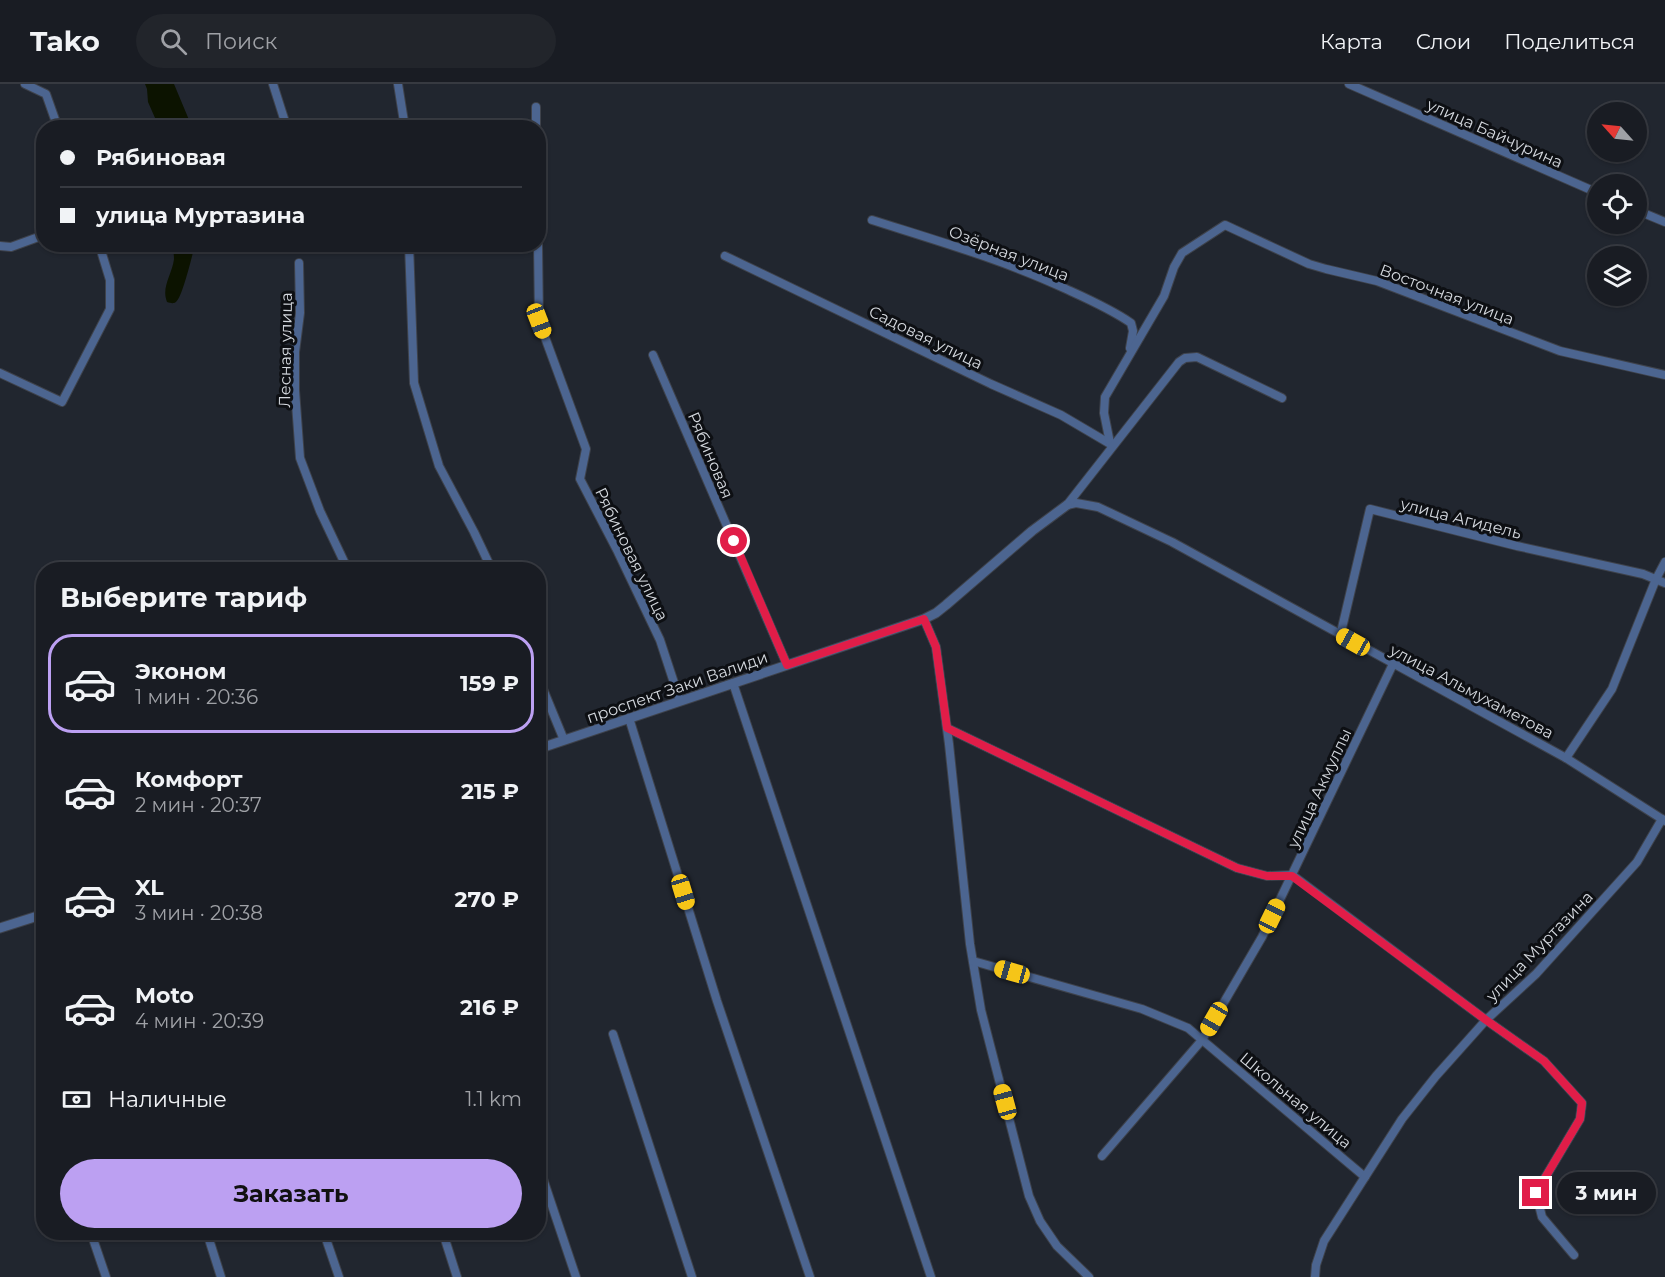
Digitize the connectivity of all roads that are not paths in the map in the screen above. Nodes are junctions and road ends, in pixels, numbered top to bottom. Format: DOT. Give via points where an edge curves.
graph roads {
  1 [pos="25,84"];
  2 [pos="273,84"];
  3 [pos="398,84"];
  4 [pos="1349,84"];
  5 [pos="536,108"];
  6 [pos="55,120"];
  7 [pos="284,120"];
  8 [pos="404,120"];
  9 [pos="536,120"];
  10 [pos="1587,188"];
  11 [pos="1647,215"];
  12 [pos="872,220"];
  13 [pos="1665,222"];
  14 [pos="36,238"];
  15 [pos="0,246"];
  16 [pos="101,252"];
  17 [pos="409,252"];
  18 [pos="538,252"];
  19 [pos="725,256"];
  20 [pos="299,263"];
  21 [pos="1130,352"];
  22 [pos="653,355"];
  23 [pos="1665,375"];
  24 [pos="1,377"];
  25 [pos="1282,398"];
  26 [pos="1111,444"];
  27 [pos="1067,505"];
  28 [pos="344,562"];
  29 [pos="488,562"];
  30 [pos="1665,562"];
  31 [pos="1656,579"];
  32 [pos="1665,582"];
  33 [pos="924,619"];
  34 [pos="1342,628"];
  35 [pos="1393,664"];
  36 [pos="787,665"];
  37 [pos="733,683"];
  38 [pos="546,696"];
  39 [pos="680,701"];
  40 [pos="629,718"];
  41 [pos="947,728"];
  42 [pos="564,740"];
  43 [pos="546,746"];
  44 [pos="1566,758"];
  45 [pos="1663,820"];
  46 [pos="1292,876"];
  47 [pos="36,917"];
  48 [pos="0,928"];
  49 [pos="973,961"];
  50 [pos="1486,1020"];
  51 [pos="613,1034"];
  52 [pos="1202,1040"];
  53 [pos="1102,1156"];
  54 [pos="1365,1177"];
  55 [pos="546,1188"];
  56 [pos="93,1240"];
  57 [pos="209,1240"];
  58 [pos="326,1240"];
  59 [pos="445,1240"];
  60 [pos="1574,1255"];
  61 [pos="106,1277"];
  62 [pos="221,1277"];
  63 [pos="339,1277"];
  64 [pos="457,1277"];
  65 [pos="576,1277"];
  66 [pos="692,1277"];
  67 [pos="810,1277"];
  68 [pos="931,1277"];
  69 [pos="1089,1277"];
  70 [pos="1314,1277"];
  1 -- 6 [label="street" via="46,94"];
  2 -- 7 [label="street"];
  3 -- 8 [label="street"];
  4 -- 10 [label="street, улица Байчурина"];
  5 -- 9 [label="street"];
  11 -- 13 [label="street"];
  12 -- 21 [label="street, Озёрная улица" via="1002,262 1078,294 1131,323"];
  14 -- 15 [label="street" via="11,247"];
  16 -- 24 [label="street" via="110,280 110,309 62,402"];
  17 -- 29 [label="street" via="414,383 439,466"];
  18 -- 39 [label="street, Рябиновая улица" via="539,321 586,449 580,479 660,640"];
  19 -- 26 [label="street, Садовая улица" via="1061,415"];
  20 -- 28 [label="street, Лесная улица" via="295,371 300,458"];
  21 -- 23 [label="street, Восточная улица" via="1164,296 1182,253 1225,225 1309,264 1377,280 1560,351"];
  21 -- 26 [label="street" via="1105,397 1104,413"];
  22 -- 36 [label="street, Рябиновая"];
  25 -- 26 [label="street" via="1197,357 1185,358"];
  26 -- 27 [label="street"];
  27 -- 33 [label="street, проспект Заки Валиди"];
  27 -- 35 [label="street, улица Альмухаметова" via="1085,504 1114,514 1172,542"];
  30 -- 31 [label="street"];
  31 -- 32 [label="street, улица Агидель"];
  31 -- 34 [label="street, улица Агидель" via="1370,509"];
  31 -- 44 [label="street" via="1612,689"];
  33 -- 36 [label="street, проспект Заки Валиди"];
  33 -- 41 [label="street" via="936,647"];
  35 -- 44 [label="street, улица Альмухаметова"];
  35 -- 46 [label="street, улица Акмуллы"];
  36 -- 37 [label="street, проспект Заки Валиди"];
  37 -- 39 [label="street, проспект Заки Валиди"];
  37 -- 68 [label="street"];
  38 -- 42 [label="street"];
  39 -- 40 [label="street, проспект Заки Валиди"];
  40 -- 42 [label="street, проспект Заки Валиди"];
  40 -- 67 [label="street" via="717,1001"];
  41 -- 46 [label="street" via="1237,868 1267,876"];
  41 -- 49 [label="street"];
  42 -- 43 [label="street, проспект Заки Валиди"];
  44 -- 45 [label="street, улица Альмухаметова"];
  45 -- 50 [label="street, улица Муртазина" via="1637,862 1536,974"];
  46 -- 50 [label="street"];
  46 -- 52 [label="street, улица Акмуллы" via="1262,937"];
  47 -- 48 [label="street"];
  49 -- 52 [label="street, Школьная улица" via="1142,1009 1188,1028"];
  49 -- 69 [label="street" via="981,1010 1029,1196 1057,1246"];
  50 -- 54 [label="street" via="1402,1119"];
  50 -- 60 [label="street, улица Муртазина" via="1544,1061 1582,1103 1580,1119 1536,1193 1542,1217"];
  51 -- 66 [label="street"];
  52 -- 53 [label="street, улица Акмуллы"];
  52 -- 54 [label="street, Школьная улица"];
  54 -- 70 [label="street" via="1324,1241"];
  55 -- 65 [label="street"];
  56 -- 61 [label="street"];
  57 -- 62 [label="street"];
  58 -- 63 [label="street"];
  59 -- 64 [label="street"];
}
